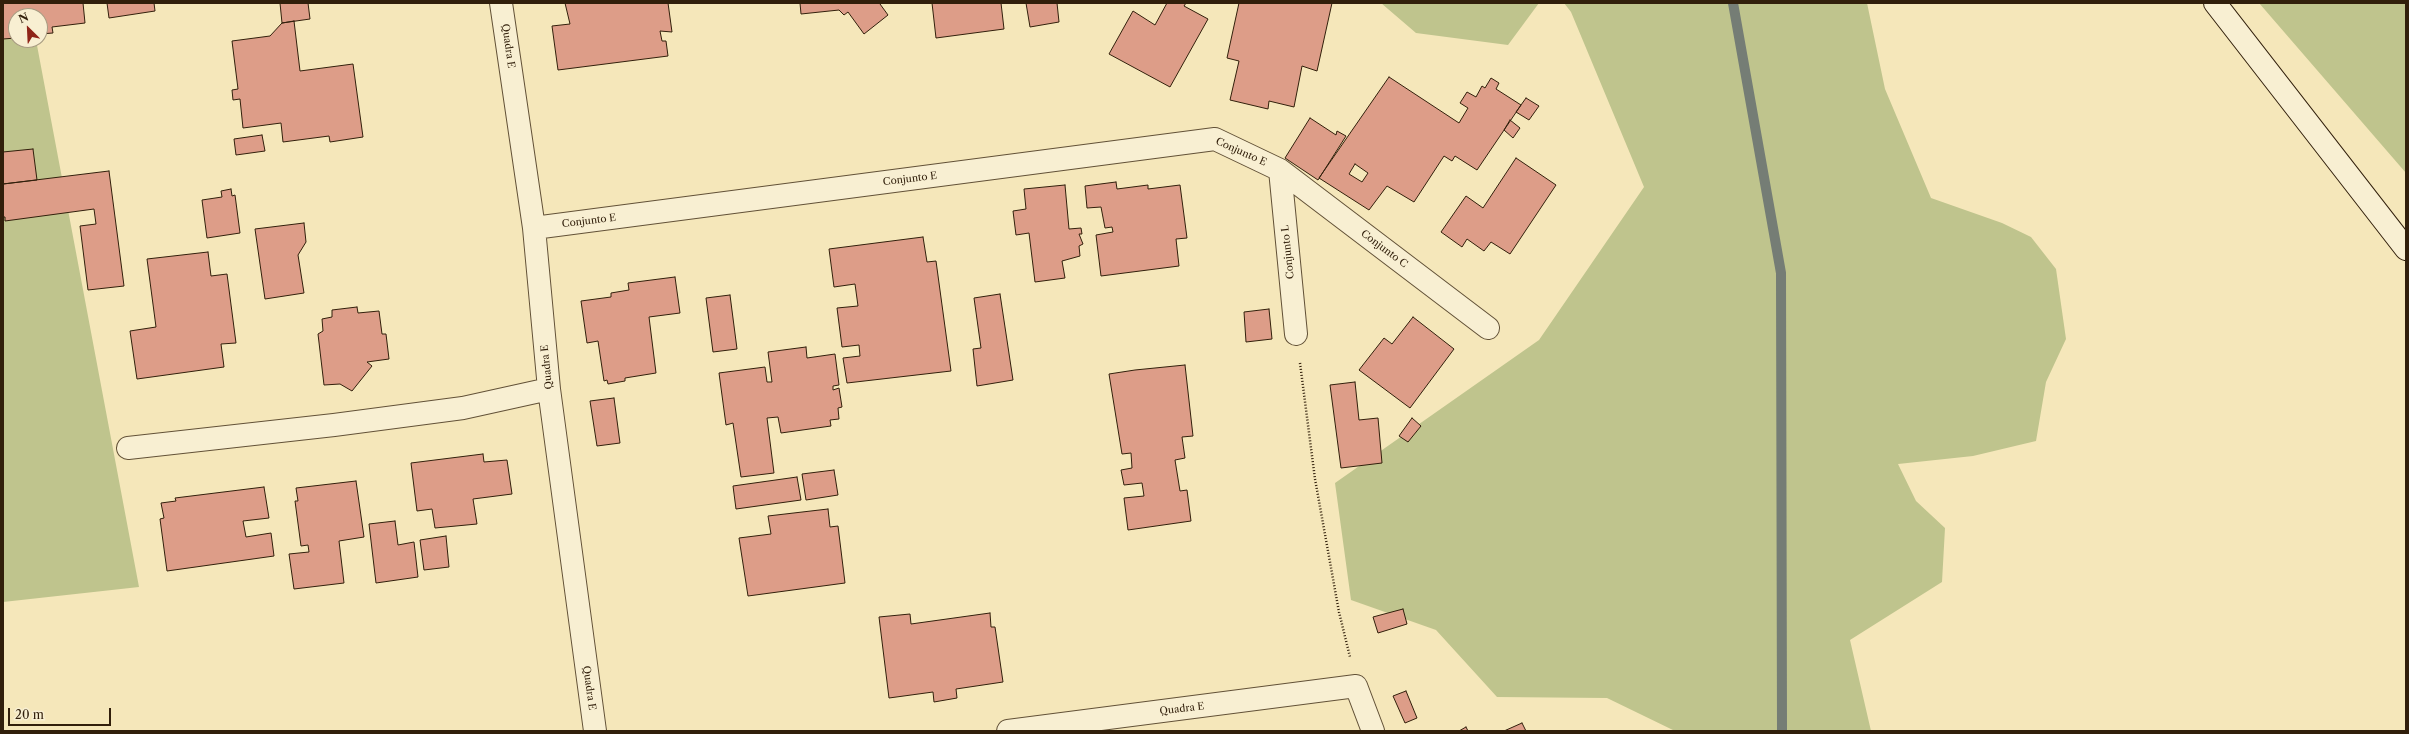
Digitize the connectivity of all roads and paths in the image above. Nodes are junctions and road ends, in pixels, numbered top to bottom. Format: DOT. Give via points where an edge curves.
graph roads {
  1 [pos="501,3"];
  2 [pos="2215,3"];
  3 [pos="1280,170"];
  4 [pos="534,228"];
  5 [pos="2406,249"];
  6 [pos="1488,328"];
  7 [pos="1296,334"];
  8 [pos="549,389"];
  9 [pos="128,448"];
  10 [pos="1356,686"];
  11 [pos="594,731"];
  12 [pos="1008,731"];
  13 [pos="1373,731"];
  1 -- 4 [label="street, Quadra E"];
  2 -- 5 [label="street"];
  3 -- 4 [label="street, Conjunto E" via="1215,139"];
  3 -- 6 [label="street, Conjunto C"];
  3 -- 7 [label="street, Conjunto L"];
  4 -- 8 [label="street, Quadra E"];
  7 -- 10 [label="path" via="1315,479 1339,612"];
  8 -- 9 [label="street" via="456,409"];
  8 -- 11 [label="street, Quadra E"];
  10 -- 12 [label="street, Quadra E"];
  10 -- 13 [label="street"];
}
